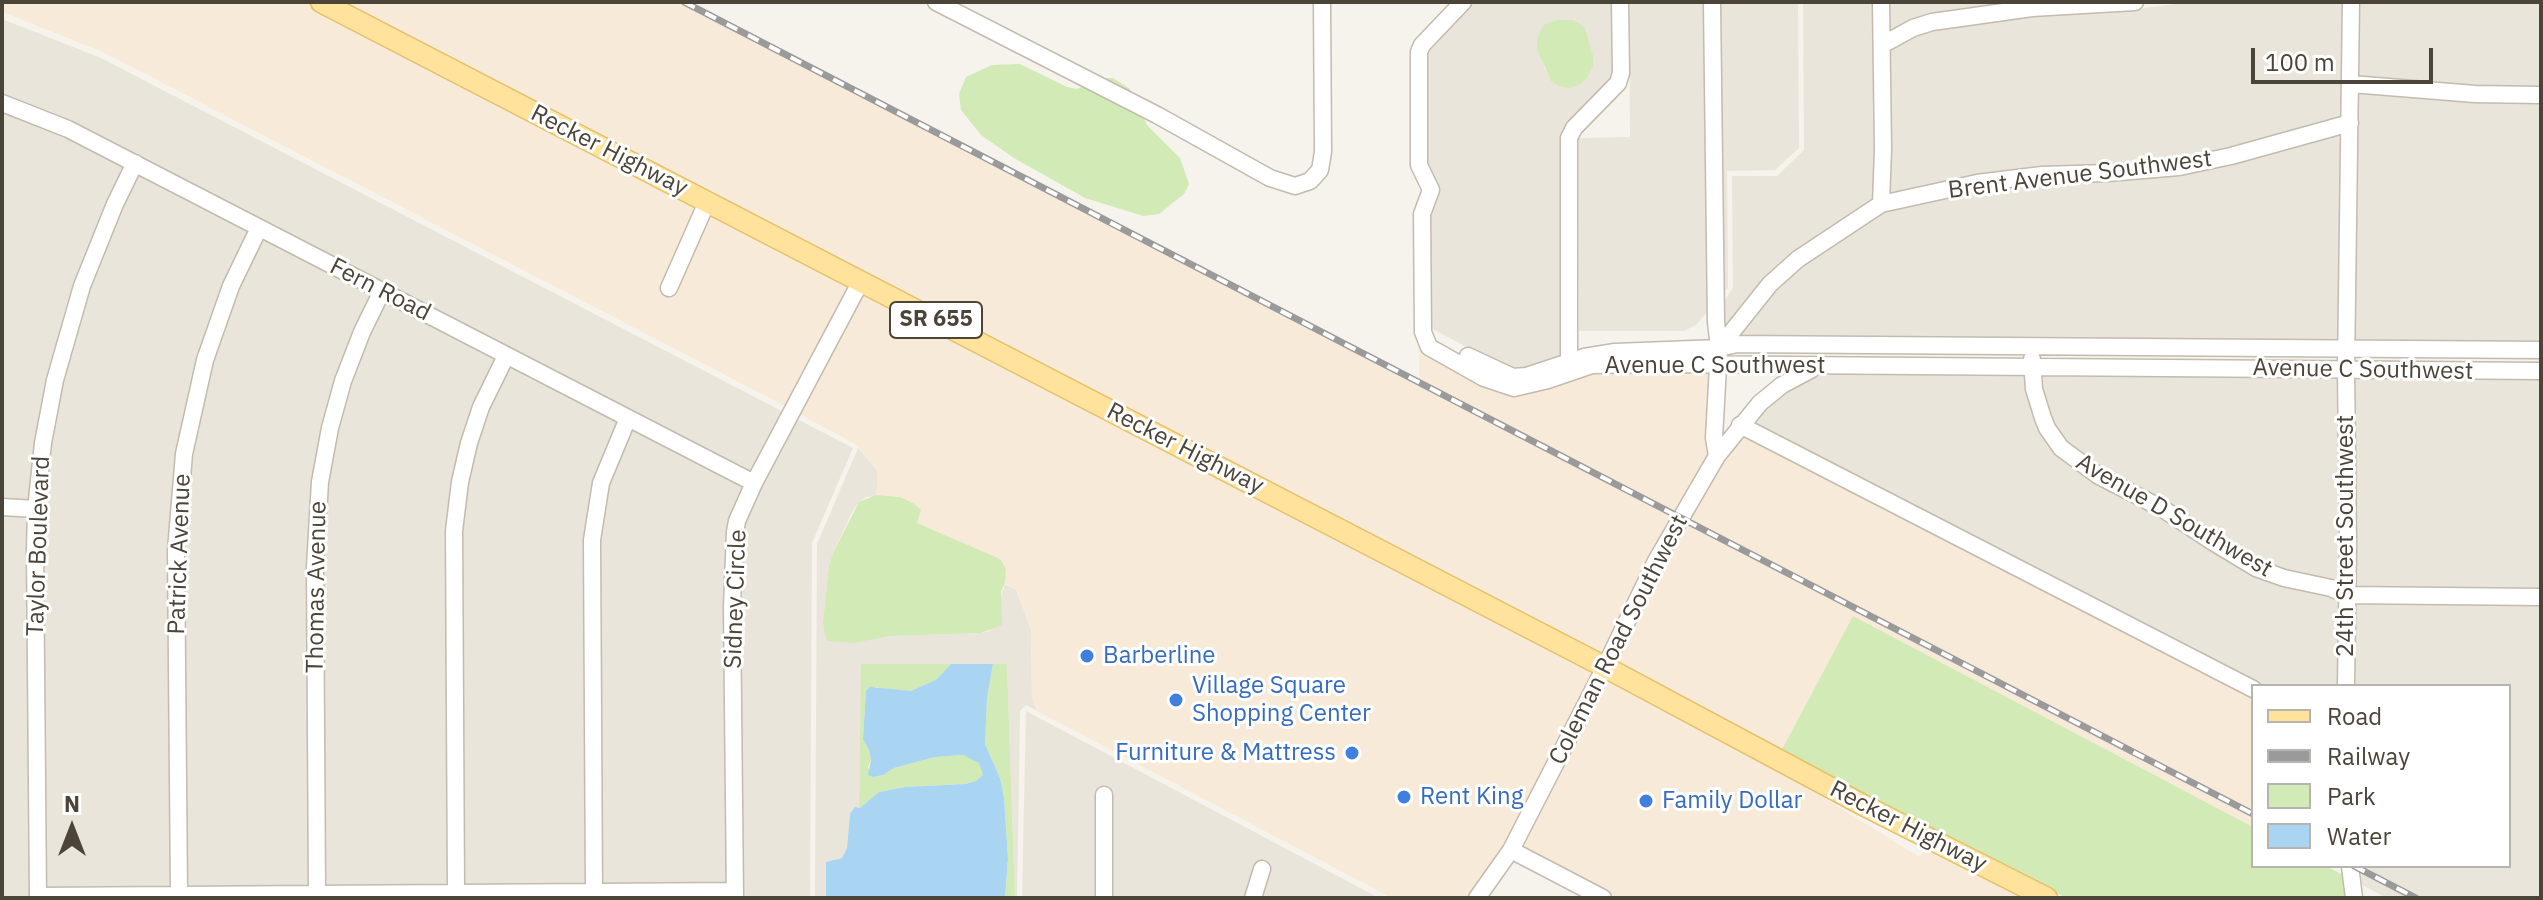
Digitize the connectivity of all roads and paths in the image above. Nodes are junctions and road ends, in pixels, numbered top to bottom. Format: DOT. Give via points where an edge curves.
graph roads {
  1 [pos="321,2"];
  2 [pos="936,2"];
  3 [pos="1322,2"];
  4 [pos="1463,2"];
  5 [pos="1620,2"];
  6 [pos="1712,2"];
  7 [pos="1881,2"];
  8 [pos="2135,2"];
  9 [pos="2351,2"];
  10 [pos="1882,45"];
  11 [pos="2351,84"];
  12 [pos="2541,95"];
  13 [pos="2,103"];
  14 [pos="2350,123"];
  15 [pos="135,163"];
  16 [pos="707,202"];
  17 [pos="1881,204"];
  18 [pos="259,228"];
  19 [pos="861,281"];
  20 [pos="669,288"];
  21 [pos="382,291"];
  22 [pos="1855,345"];
  23 [pos="2032,345"];
  24 [pos="2347,347"];
  25 [pos="2541,350"];
  26 [pos="506,356"];
  27 [pos="1719,357"];
  28 [pos="1569,367"];
  29 [pos="1817,367"];
  30 [pos="2032,368"];
  31 [pos="2346,369"];
  32 [pos="2541,371"];
  33 [pos="628,418"];
  34 [pos="1740,425"];
  35 [pos="1717,456"];
  36 [pos="754,483"];
  37 [pos="2,507"];
  38 [pos="36,509"];
  39 [pos="2346,595"];
  40 [pos="2541,597"];
  41 [pos="1605,667"];
  42 [pos="2346,684"];
  43 [pos="2251,688"];
  44 [pos="1104,795"];
  45 [pos="1511,850"];
  46 [pos="2350,868"];
  47 [pos="1262,869"];
  48 [pos="456,892"];
  49 [pos="594,892"];
  50 [pos="317,893"];
  51 [pos="179,894"];
  52 [pos="735,894"];
  53 [pos="38,897"];
  54 [pos="1104,898"];
  55 [pos="1253,898"];
  56 [pos="1477,898"];
  57 [pos="1603,898"];
  58 [pos="2047,898"];
  59 [pos="2354,898"];
  1 -- 16 [label="main road, Recker Highway / SR 655"];
  2 -- 3 [label="street" via="1270,178 1295,186 1320,170 1323,152"];
  4 -- 28 [label="street, Avenue C Southwest" via="1419,52 1419,165 1431,190 1422,214 1423,332 1513,377"];
  5 -- 28 [label="street" via="1618,83 1569,138"];
  6 -- 27 [label="street"];
  7 -- 10 [label="street"];
  8 -- 10 [label="street" via="2032,8 1932,22"];
  9 -- 11 [label="street, 24th Street Southwest"];
  10 -- 17 [label="street"];
  11 -- 12 [label="street"];
  11 -- 14 [label="street, 24th Street Southwest"];
  13 -- 15 [label="street, Fern Road"];
  14 -- 17 [label="street, Brent Avenue Southwest" via="2179,167 1977,183"];
  14 -- 24 [label="street, 24th Street Southwest"];
  15 -- 18 [label="street, Fern Road"];
  15 -- 38 [label="street, Taylor Boulevard" via="92,258 64,341"];
  16 -- 19 [label="main road, Recker Highway / SR 655"];
  16 -- 20 [label="street"];
  17 -- 27 [label="street, Brent Avenue Southwest" via="1770,284"];
  18 -- 21 [label="street, Fern Road"];
  18 -- 51 [label="street, Patrick Avenue" via="205,360 184,454 176,550"];
  19 -- 36 [label="street, Sidney Circle"];
  19 -- 41 [label="main road, Recker Highway / SR 655"];
  21 -- 26 [label="street, Fern Road"];
  21 -- 50 [label="street, Thomas Avenue" via="343,381 320,482 315,567"];
  22 -- 23 [label="street, Avenue C Southwest"];
  22 -- 27 [label="street, Avenue C Southwest" via="1737,344"];
  22 -- 29 [label="street, Coleman Road Southwest"];
  23 -- 24 [label="street, Avenue C Southwest"];
  23 -- 30 [label="street, Avenue D Southwest"];
  24 -- 25 [label="street, Avenue C Southwest"];
  24 -- 31 [label="street, 24th Street Southwest"];
  26 -- 33 [label="street, Fern Road"];
  26 -- 48 [label="street" via="469,443 455,522"];
  27 -- 28 [label="street, Avenue C Southwest" via="1615,352"];
  27 -- 29 [label="street, Avenue C Southwest"];
  27 -- 35 [label="street"];
  29 -- 30 [label="street, Avenue C Southwest"];
  29 -- 34 [label="street, Coleman Road Southwest" via="1782,385"];
  30 -- 31 [label="street, Avenue C Southwest"];
  30 -- 39 [label="street, Avenue D Southwest" via="2047,428 2075,461 2245,562"];
  31 -- 32 [label="street, Avenue C Southwest"];
  31 -- 39 [label="street, 24th Street Southwest"];
  33 -- 36 [label="street, Fern Road"];
  33 -- 49 [label="street" via="601,483 592,540"];
  34 -- 35 [label="street, Coleman Road Southwest"];
  34 -- 43 [label="street"];
  35 -- 41 [label="street, Coleman Road Southwest" via="1656,561"];
  36 -- 52 [label="street, Sidney Circle" via="737,521 732,549"];
  37 -- 38 [label="street"];
  38 -- 53 [label="street, Taylor Boulevard"];
  39 -- 40 [label="street, Avenue D Southwest"];
  39 -- 42 [label="street, 24th Street Southwest"];
  41 -- 45 [label="street, Coleman Road Southwest"];
  41 -- 58 [label="main road, Recker Highway / SR 655"];
  44 -- 54 [label="street"];
  45 -- 56 [label="street, Coleman Road Southwest"];
  45 -- 57 [label="street"];
  46 -- 59 [label="street"];
  47 -- 55 [label="street"];
  48 -- 49 [label="street"];
  48 -- 50 [label="street"];
  49 -- 52 [label="street"];
  50 -- 51 [label="street"];
  51 -- 53 [label="street"];
}
